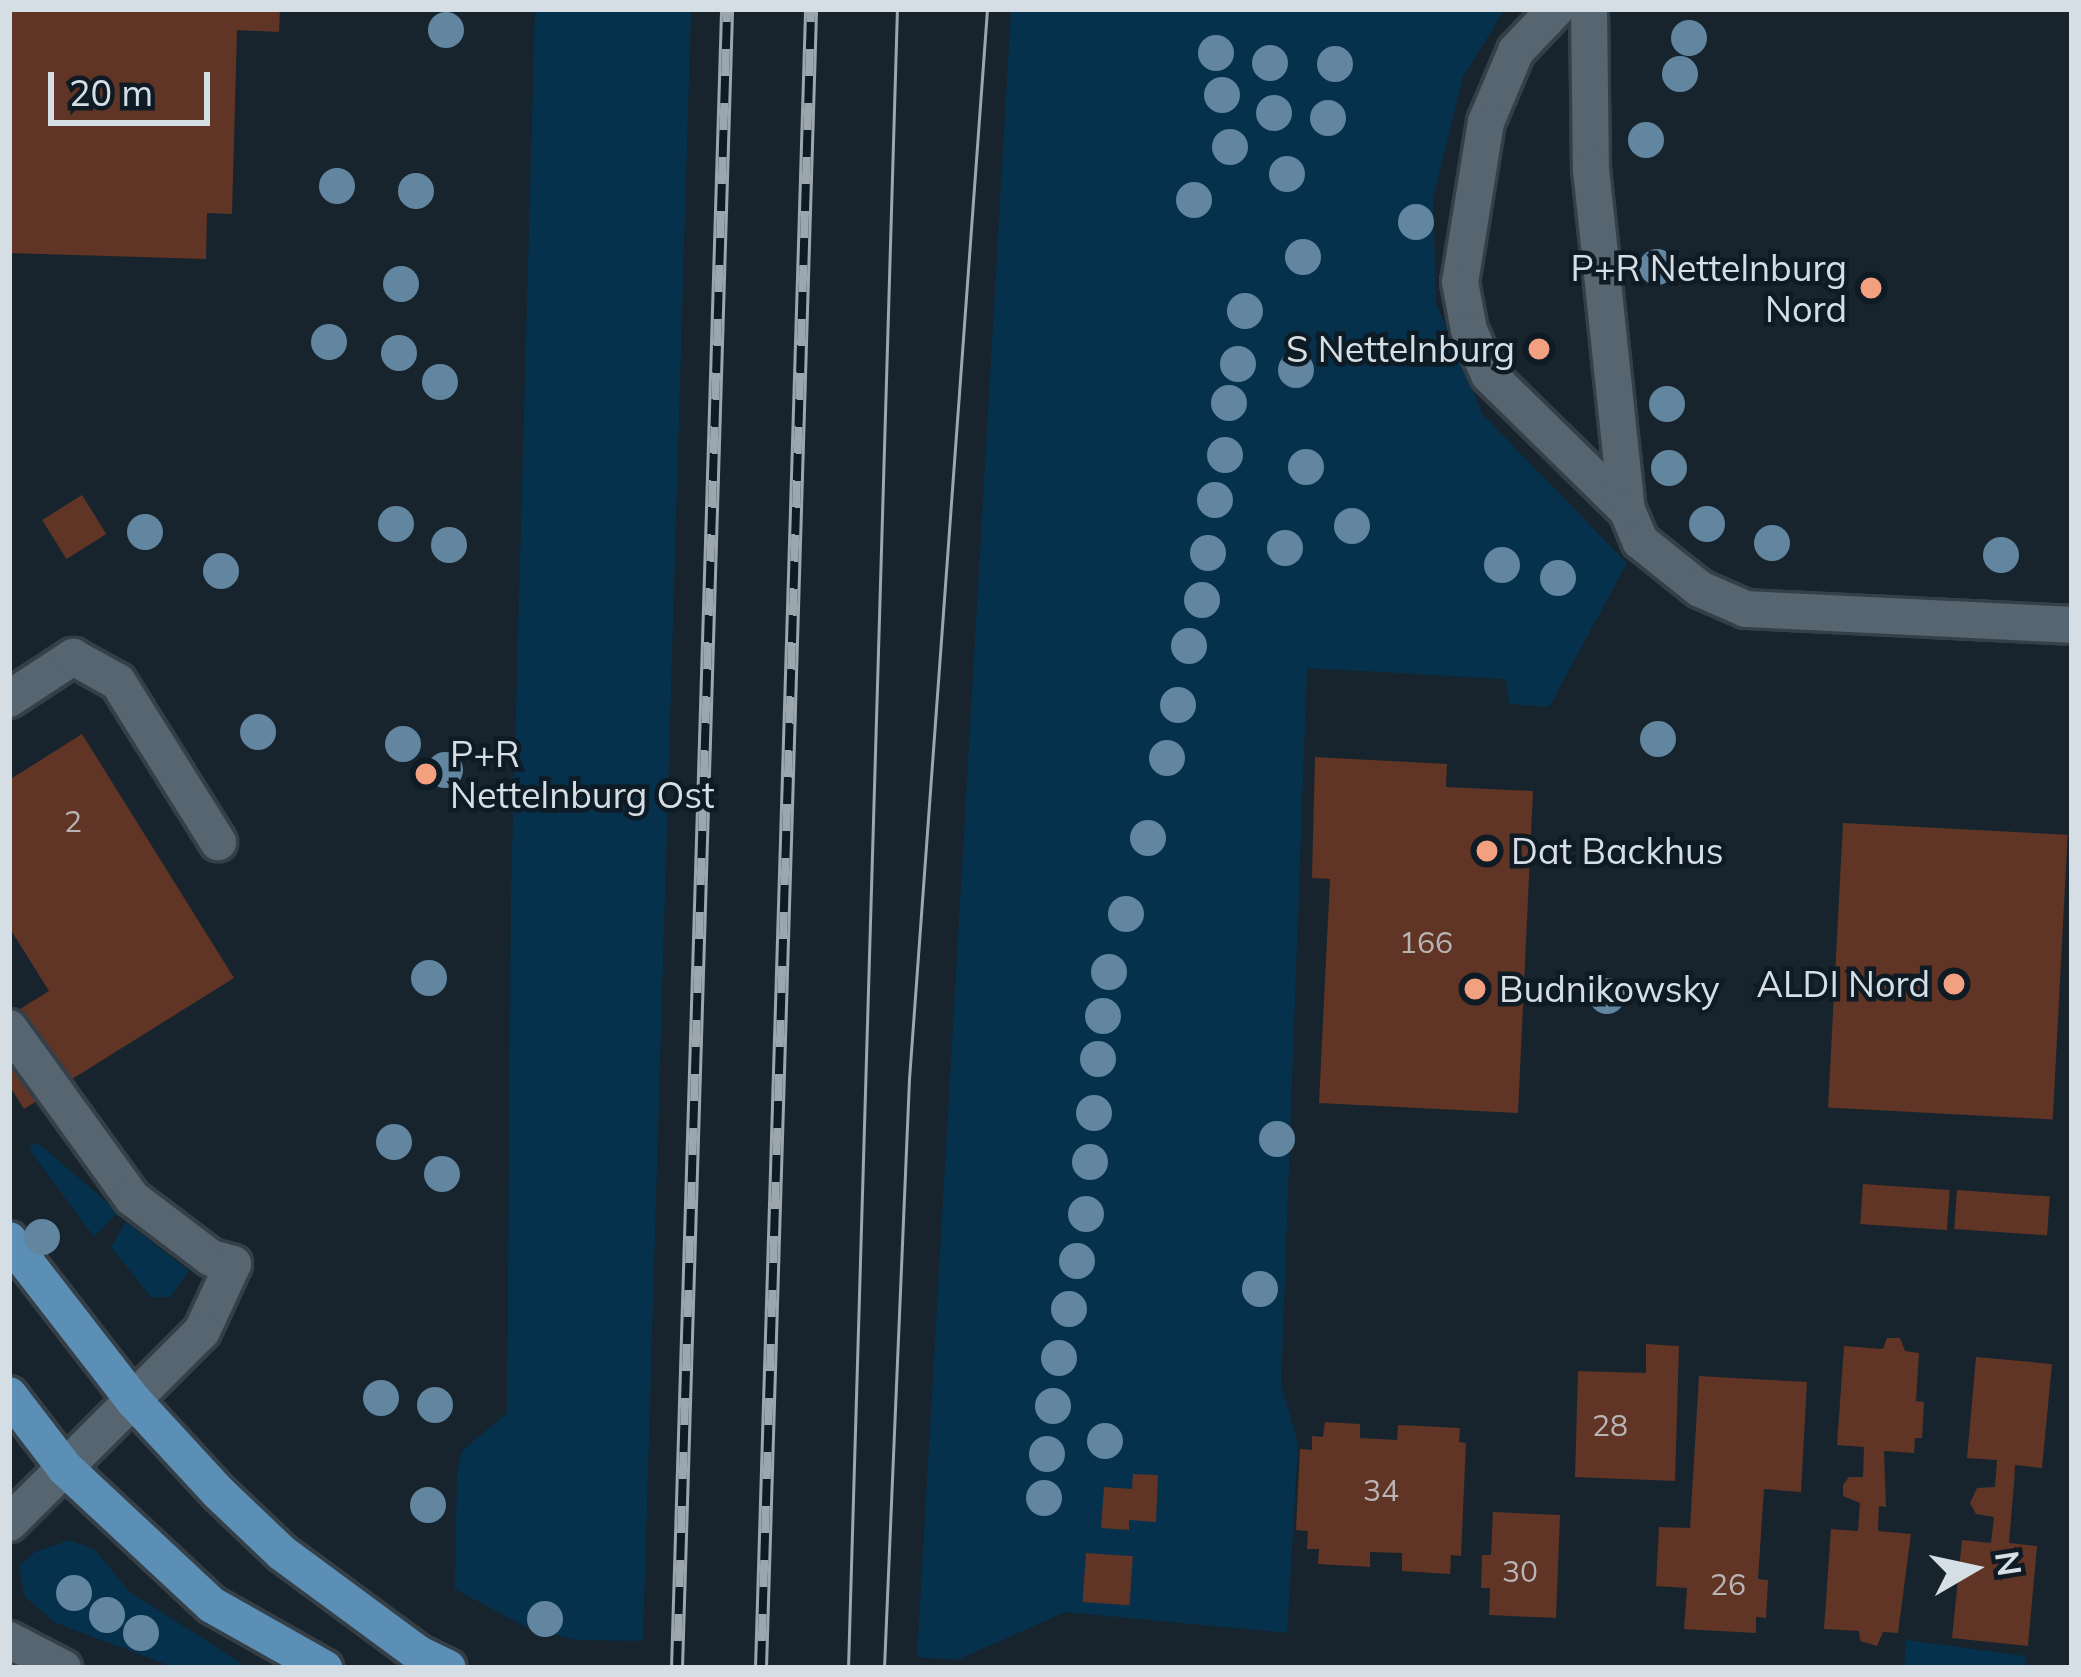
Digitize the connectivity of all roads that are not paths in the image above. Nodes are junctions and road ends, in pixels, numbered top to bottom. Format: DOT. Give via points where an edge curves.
graph roads {
  1 [pos="1556,9"];
  2 [pos="1589,9"];
  3 [pos="1627,510"];
  4 [pos="2072,625"];
  5 [pos="9,699"];
  6 [pos="218,842"];
  7 [pos="9,1028"];
  8 [pos="9,1240"];
  9 [pos="9,1395"];
  10 [pos="134,1401"];
  11 [pos="65,1468"];
  12 [pos="9,1523"];
  13 [pos="9,1640"];
  14 [pos="63,1668"];
  15 [pos="324,1668"];
  16 [pos="448,1668"];
  1 -- 3 [label="street" via="1516,51 1486,122 1460,282 1489,375"];
  2 -- 3 [label="street" via="1591,169"];
  3 -- 4 [label="street" via="1640,541 1671,569 1746,609"];
  5 -- 6 [label="street" via="73,657 118,682"];
  7 -- 10 [label="street" via="132,1198 211,1258 233,1264 202,1331"];
  8 -- 10 [label="main road"];
  9 -- 11 [label="main road"];
  10 -- 11 [label="street"];
  10 -- 16 [label="main road" via="282,1553"];
  11 -- 12 [label="street"];
  11 -- 15 [label="main road" via="212,1605"];
  13 -- 14 [label="street"];
}
